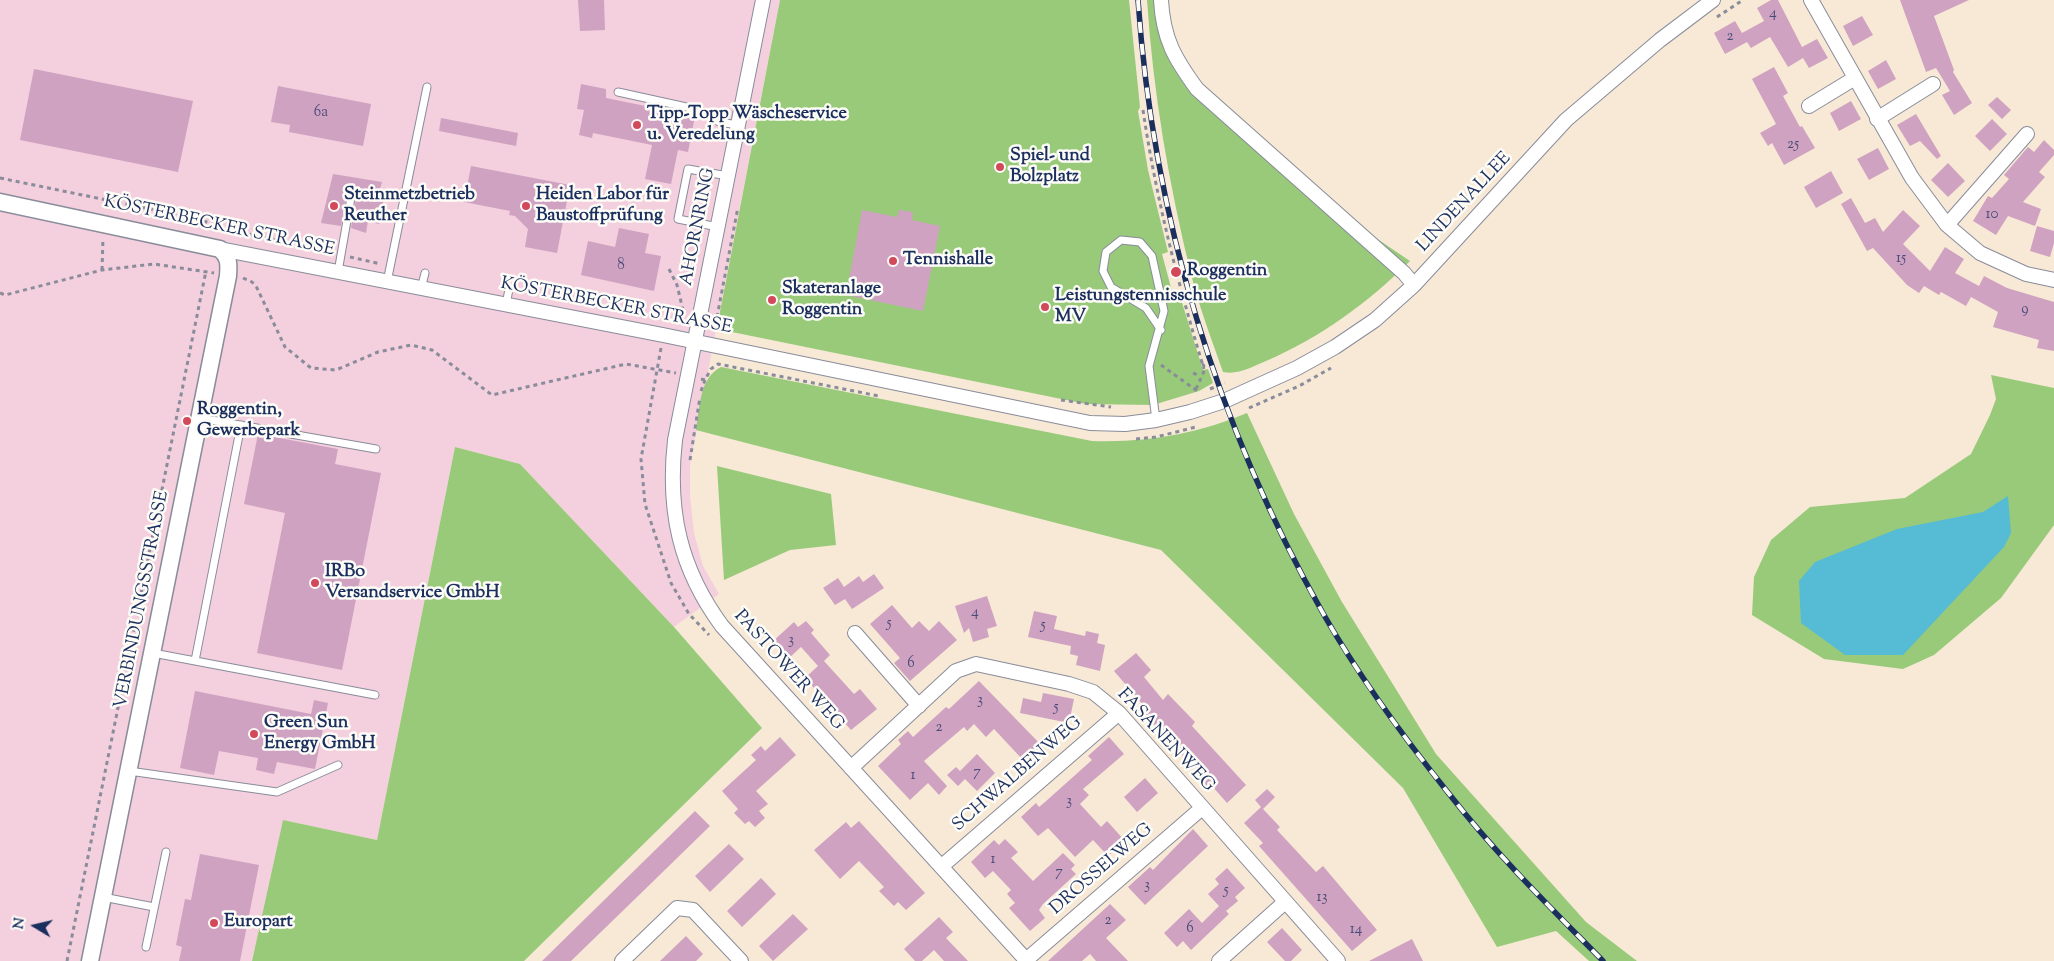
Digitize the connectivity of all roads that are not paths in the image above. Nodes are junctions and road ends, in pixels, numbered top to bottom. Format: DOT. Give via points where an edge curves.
graph roads {
  1 [pos="763,0"];
  2 [pos="1161,0"];
  3 [pos="1713,0"];
  4 [pos="1811,0"];
  5 [pos="1855,78"];
  6 [pos="1933,84"];
  7 [pos="427,87"];
  8 [pos="618,92"];
  9 [pos="1809,106"];
  10 [pos="1877,118"];
  11 [pos="738,126"];
  12 [pos="2026,134"];
  13 [pos="728,176"];
  14 [pos="352,192"];
  15 [pos="0,202"];
  16 [pos="1948,224"];
  17 [pos="718,228"];
  18 [pos="220,249"];
  19 [pos="338,272"];
  20 [pos="425,273"];
  21 [pos="2054,280"];
  22 [pos="387,282"];
  23 [pos="1414,285"];
  24 [pos="421,289"];
  25 [pos="509,289"];
  26 [pos="506,306"];
  27 [pos="1160,330"];
  28 [pos="695,342"];
  29 [pos="1224,401"];
  30 [pos="200,418"];
  31 [pos="1156,420"];
  32 [pos="241,425"];
  33 [pos="376,450"];
  34 [pos="855,633"];
  35 [pos="153,653"];
  36 [pos="195,661"];
  37 [pos="376,695"];
  38 [pos="919,706"];
  39 [pos="1119,713"];
  40 [pos="338,765"];
  41 [pos="851,768"];
  42 [pos="129,771"];
  43 [pos="1202,808"];
  44 [pos="166,852"];
  45 [pos="942,866"];
  46 [pos="103,897"];
  47 [pos="1285,902"];
  48 [pos="154,908"];
  49 [pos="146,947"];
  50 [pos="1026,960"];
  51 [pos="90,961"];
  52 [pos="622,961"];
  53 [pos="740,961"];
  54 [pos="1219,961"];
  55 [pos="1338,961"];
  1 -- 11 [label="street, AHORNRING"];
  2 -- 23 [label="street" via="1165,35 1176,60 1198,89"];
  3 -- 23 [label="street, LINDENALLEE" via="1660,40 1566,120"];
  4 -- 5 [label="street"];
  5 -- 9 [label="street"];
  5 -- 10 [label="street"];
  6 -- 10 [label="street"];
  7 -- 22 [label="lane"];
  8 -- 11 [label="lane" via="700,110 719,122"];
  10 -- 16 [label="street" via="1912,178"];
  11 -- 13 [label="street, AHORNRING"];
  12 -- 16 [label="street"];
  13 -- 17 [label="street, AHORNRING"];
  13 -- 17 [label="lane" via="688,169 678,219"];
  14 -- 19 [label="lane"];
  15 -- 18 [label="street, KÖSTERBECKER STRASSE"];
  16 -- 21 [label="street" via="1980,253 2026,274"];
  17 -- 28 [label="street, AHORNRING"];
  18 -- 19 [label="street, KÖSTERBECKER STRASSE"];
  18 -- 30 [label="street, VERBINDUNGSSTRASSE" via="227,256 228,276"];
  19 -- 22 [label="street, KÖSTERBECKER STRASSE"];
  20 -- 24 [label="lane"];
  22 -- 24 [label="street, KÖSTERBECKER STRASSE"];
  23 -- 29 [label="street, LINDENALLEE" via="1375,320 1335,347"];
  24 -- 26 [label="street, KÖSTERBECKER STRASSE"];
  25 -- 26 [label="lane"];
  26 -- 28 [label="street, KÖSTERBECKER STRASSE"];
  27 -- 27 [label="lane" via="1164,311 1152,256 1140,242 1121,240 1106,252 1103,271 1111,287 1146,308"];
  27 -- 31 [label="lane" via="1149,366"];
  28 -- 31 [label="street, KÖSTERBECKER STRASSE" via="1090,423 1124,424"];
  28 -- 41 [label="street, PASTOWER WEG" via="672,469 677,531 693,580 722,626"];
  29 -- 31 [label="street, KÖSTERBECKER STRASSE"];
  30 -- 32 [label="lane"];
  30 -- 35 [label="street, VERBINDUNGSSTRASSE"];
  32 -- 33 [label="lane"];
  32 -- 36 [label="lane"];
  34 -- 38 [label="street"];
  35 -- 36 [label="lane"];
  35 -- 42 [label="street, VERBINDUNGSSTRASSE"];
  36 -- 37 [label="lane"];
  38 -- 39 [label="street, FASANENWEG" via="956,671 976,664 1093,692"];
  38 -- 41 [label="street, FASANENWEG"];
  39 -- 43 [label="street, FASANENWEG"];
  39 -- 45 [label="street, SCHWALBENWEG"];
  40 -- 42 [label="lane" via="277,792"];
  41 -- 45 [label="street, PASTOWER WEG"];
  42 -- 46 [label="street, VERBINDUNGSSTRASSE"];
  43 -- 47 [label="street, FASANENWEG"];
  43 -- 50 [label="street, DROSSELWEG"];
  44 -- 48 [label="lane"];
  45 -- 50 [label="street, PASTOWER WEG"];
  46 -- 48 [label="lane"];
  46 -- 51 [label="street, VERBINDUNGSSTRASSE"];
  47 -- 54 [label="street"];
  47 -- 55 [label="street, FASANENWEG"];
  48 -- 49 [label="lane"];
  52 -- 53 [label="street" via="677,908 693,910"];
}
